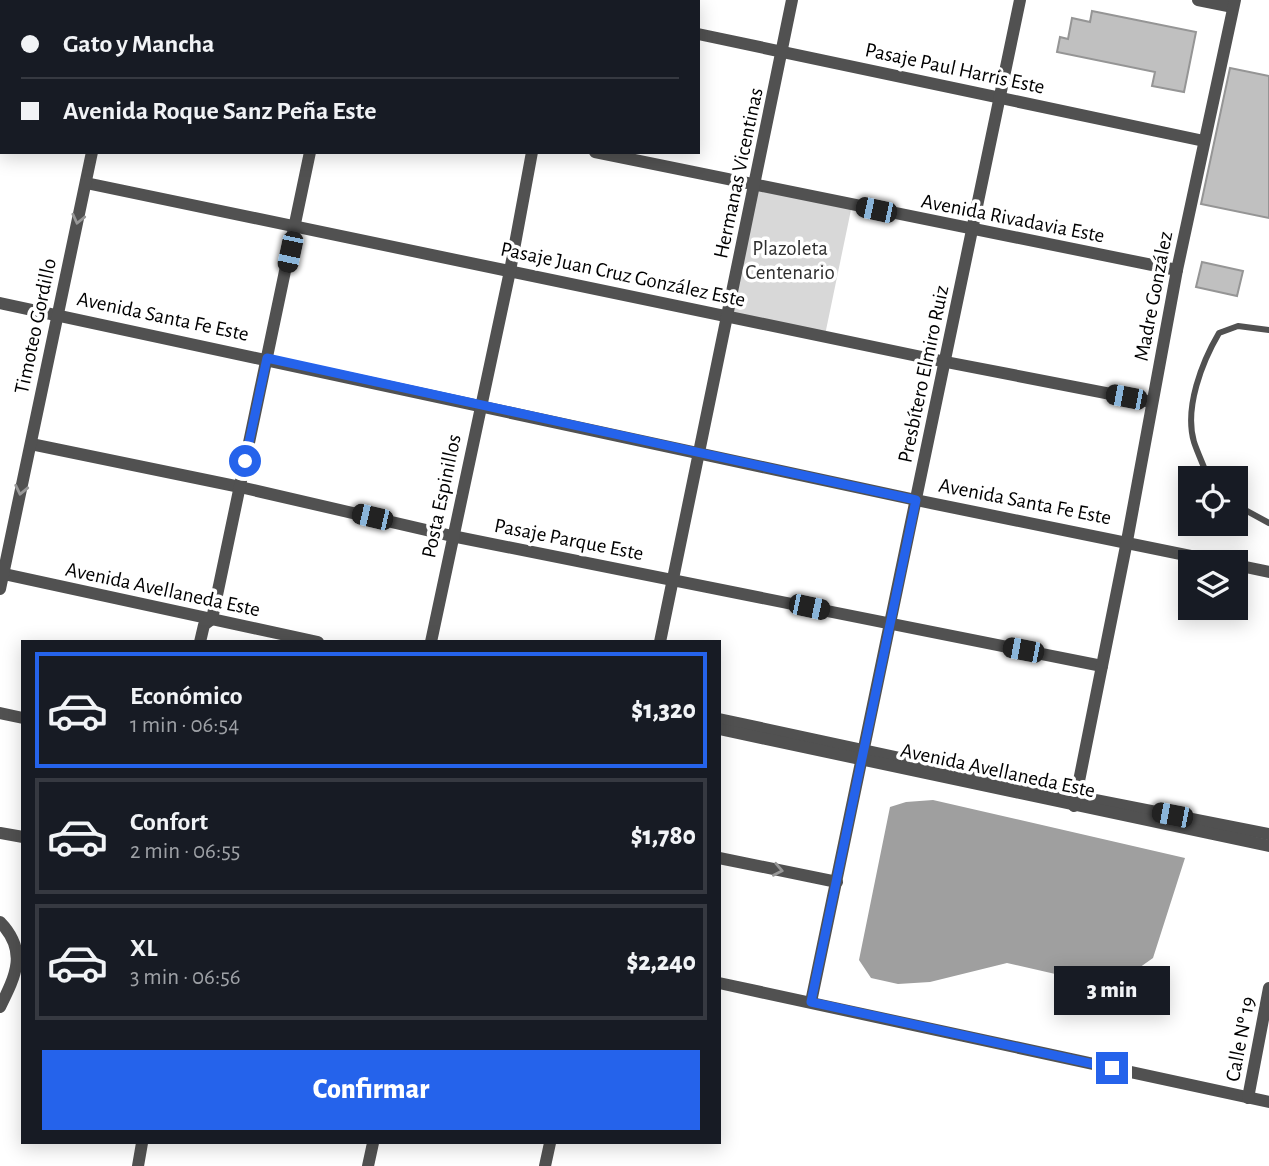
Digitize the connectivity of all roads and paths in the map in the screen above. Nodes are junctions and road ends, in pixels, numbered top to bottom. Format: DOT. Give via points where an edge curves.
graph roads {
  1 [pos="792,0"];
  2 [pos="1020,0"];
  3 [pos="1198,0"];
  4 [pos="1234,4"];
  5 [pos="700,34"];
  6 [pos="782,51"];
  7 [pos="1001,98"];
  8 [pos="1204,141"];
  9 [pos="92,154"];
  10 [pos="310,154"];
  11 [pos="532,154"];
  12 [pos="605,154"];
  13 [pos="86,183"];
  14 [pos="755,185"];
  15 [pos="296,226"];
  16 [pos="973,230"];
  17 [pos="1177,270"];
  18 [pos="510,271"];
  19 [pos="0,303"];
  20 [pos="57,314"];
  21 [pos="727,316"];
  22 [pos="1269,330"];
  23 [pos="267,358"];
  24 [pos="946,362"];
  25 [pos="1152,402"];
  26 [pos="480,406"];
  27 [pos="30,444"];
  28 [pos="698,452"];
  29 [pos="1204,466"];
  30 [pos="240,487"];
  31 [pos="916,500"];
  32 [pos="1248,512"];
  33 [pos="1269,523"];
  34 [pos="452,536"];
  35 [pos="1127,541"];
  36 [pos="1178,553"];
  37 [pos="1248,568"];
  38 [pos="1269,572"];
  39 [pos="2,573"];
  40 [pos="673,579"];
  41 [pos="0,589"];
  42 [pos="212,620"];
  43 [pos="890,624"];
  44 [pos="200,640"];
  45 [pos="308,640"];
  46 [pos="431,640"];
  47 [pos="660,640"];
  48 [pos="1102,666"];
  49 [pos="0,713"];
  50 [pos="21,718"];
  51 [pos="721,720"];
  52 [pos="721,729"];
  53 [pos="863,756"];
  54 [pos="1075,801"];
  55 [pos="0,832"];
  56 [pos="1269,834"];
  57 [pos="21,837"];
  58 [pos="1269,846"];
  59 [pos="721,858"];
  60 [pos="837,882"];
  61 [pos="0,923"];
  62 [pos="11,934"];
  63 [pos="0,943"];
  64 [pos="721,983"];
  65 [pos="1269,988"];
  66 [pos="811,1002"];
  67 [pos="0,1006"];
  68 [pos="1248,1098"];
  69 [pos="1269,1102"];
  70 [pos="142,1144"];
  71 [pos="373,1144"];
  72 [pos="550,1144"];
  73 [pos="138,1166"];
  74 [pos="368,1166"];
  75 [pos="545,1166"];
  1 -- 6 [label="street, Hermanas Vicentinas"];
  2 -- 7 [label="street, Presbítero Elmiro Ruiz"];
  3 -- 4 [label="street"];
  4 -- 8 [label="street, Madre González"];
  5 -- 6 [label="street, Pasaje Paul Harris Este"];
  6 -- 7 [label="street, Pasaje Paul Harris Este"];
  6 -- 14 [label="street, Hermanas Vicentinas"];
  7 -- 8 [label="street, Pasaje Paul Harris Este"];
  7 -- 16 [label="street, Presbítero Elmiro Ruiz"];
  8 -- 17 [label="street, Madre González"];
  9 -- 13 [label="street, Timoteo Gordillo"];
  10 -- 15 [label="street"];
  11 -- 18 [label="street, Posta Espinillos"];
  12 -- 14 [label="street, Avenida Rivadavia Este"];
  13 -- 15 [label="street, Pasaje Juan Cruz González Este"];
  13 -- 20 [label="street, Timoteo Gordillo, one-way"];
  14 -- 16 [label="street, Avenida Rivadavia Este"];
  14 -- 21 [label="street, Hermanas Vicentinas"];
  15 -- 18 [label="street, Pasaje Juan Cruz González Este"];
  15 -- 23 [label="street"];
  16 -- 17 [label="street, Avenida Rivadavia Este"];
  16 -- 24 [label="street, Presbítero Elmiro Ruiz"];
  17 -- 25 [label="street, Madre González"];
  18 -- 21 [label="street, Pasaje Juan Cruz González Este"];
  18 -- 26 [label="street, Posta Espinillos"];
  19 -- 20 [label="street, Avenida Santa Fe Este"];
  20 -- 23 [label="street, Avenida Santa Fe Este"];
  20 -- 27 [label="street, Timoteo Gordillo"];
  21 -- 24 [label="street, Pasaje Juan Cruz González Este"];
  21 -- 28 [label="street, Hermanas Vicentinas"];
  22 -- 29 [label="lane" via="1238,326 1219,332 1210,348 1193,401 1193,440"];
  23 -- 26 [label="street, Avenida Santa Fe Este"];
  23 -- 30 [label="street"];
  24 -- 25 [label="street, Pasaje Juan Cruz González Este"];
  24 -- 31 [label="street, Presbítero Elmiro Ruiz"];
  25 -- 35 [label="street, Madre González"];
  26 -- 28 [label="street, Avenida Santa Fe Este"];
  26 -- 34 [label="street, Posta Espinillos"];
  27 -- 30 [label="street, Pasaje Parque Este"];
  27 -- 39 [label="street, Timoteo Gordillo, one-way"];
  28 -- 31 [label="street, Avenida Santa Fe Este"];
  28 -- 40 [label="street, Hermanas Vicentinas"];
  30 -- 34 [label="street, Pasaje Parque Este"];
  30 -- 42 [label="street"];
  31 -- 35 [label="street, Avenida Santa Fe Este"];
  31 -- 43 [label="street, Presbítero Elmiro Ruiz"];
  32 -- 33 [label="lane"];
  34 -- 40 [label="street, Pasaje Parque Este"];
  34 -- 46 [label="street, Posta Espinillos"];
  35 -- 36 [label="street, Avenida Santa Fe Este"];
  35 -- 48 [label="street, Madre González"];
  37 -- 38 [label="street"];
  39 -- 41 [label="street, Timoteo Gordillo"];
  39 -- 42 [label="street, Avenida Avellaneda Este"];
  40 -- 43 [label="street, Pasaje Parque Este"];
  40 -- 47 [label="street, Hermanas Vicentinas"];
  42 -- 44 [label="street" via="204,625"];
  42 -- 45 [label="street, Avenida Avellaneda Este"];
  43 -- 48 [label="street, Pasaje Parque Este"];
  43 -- 53 [label="street, Presbítero Elmiro Ruiz"];
  48 -- 54 [label="street, Madre González"];
  49 -- 50 [label="street"];
  51 -- 53 [label="street, Avenida Avellaneda Este"];
  52 -- 53 [label="street, Avenida Avellaneda Este"];
  53 -- 54 [label="street, Avenida Avellaneda Este"];
  53 -- 60 [label="street, Presbítero Elmiro Ruiz"];
  54 -- 56 [label="street, Avenida Avellaneda Este"];
  54 -- 58 [label="street, Avenida Avellaneda Este"];
  55 -- 57 [label="street"];
  59 -- 60 [label="street, one-way"];
  60 -- 66 [label="street, Presbítero Elmiro Ruiz"];
  61 -- 62 [label="street"];
  62 -- 63 [label="street"];
  62 -- 67 [label="street" via="17,958 15,976"];
  64 -- 66 [label="street"];
  65 -- 68 [label="street, Calle Nº 19"];
  66 -- 68 [label="street"];
  68 -- 69 [label="street"];
  70 -- 73 [label="street"];
  71 -- 74 [label="street"];
  72 -- 75 [label="street"];
}
